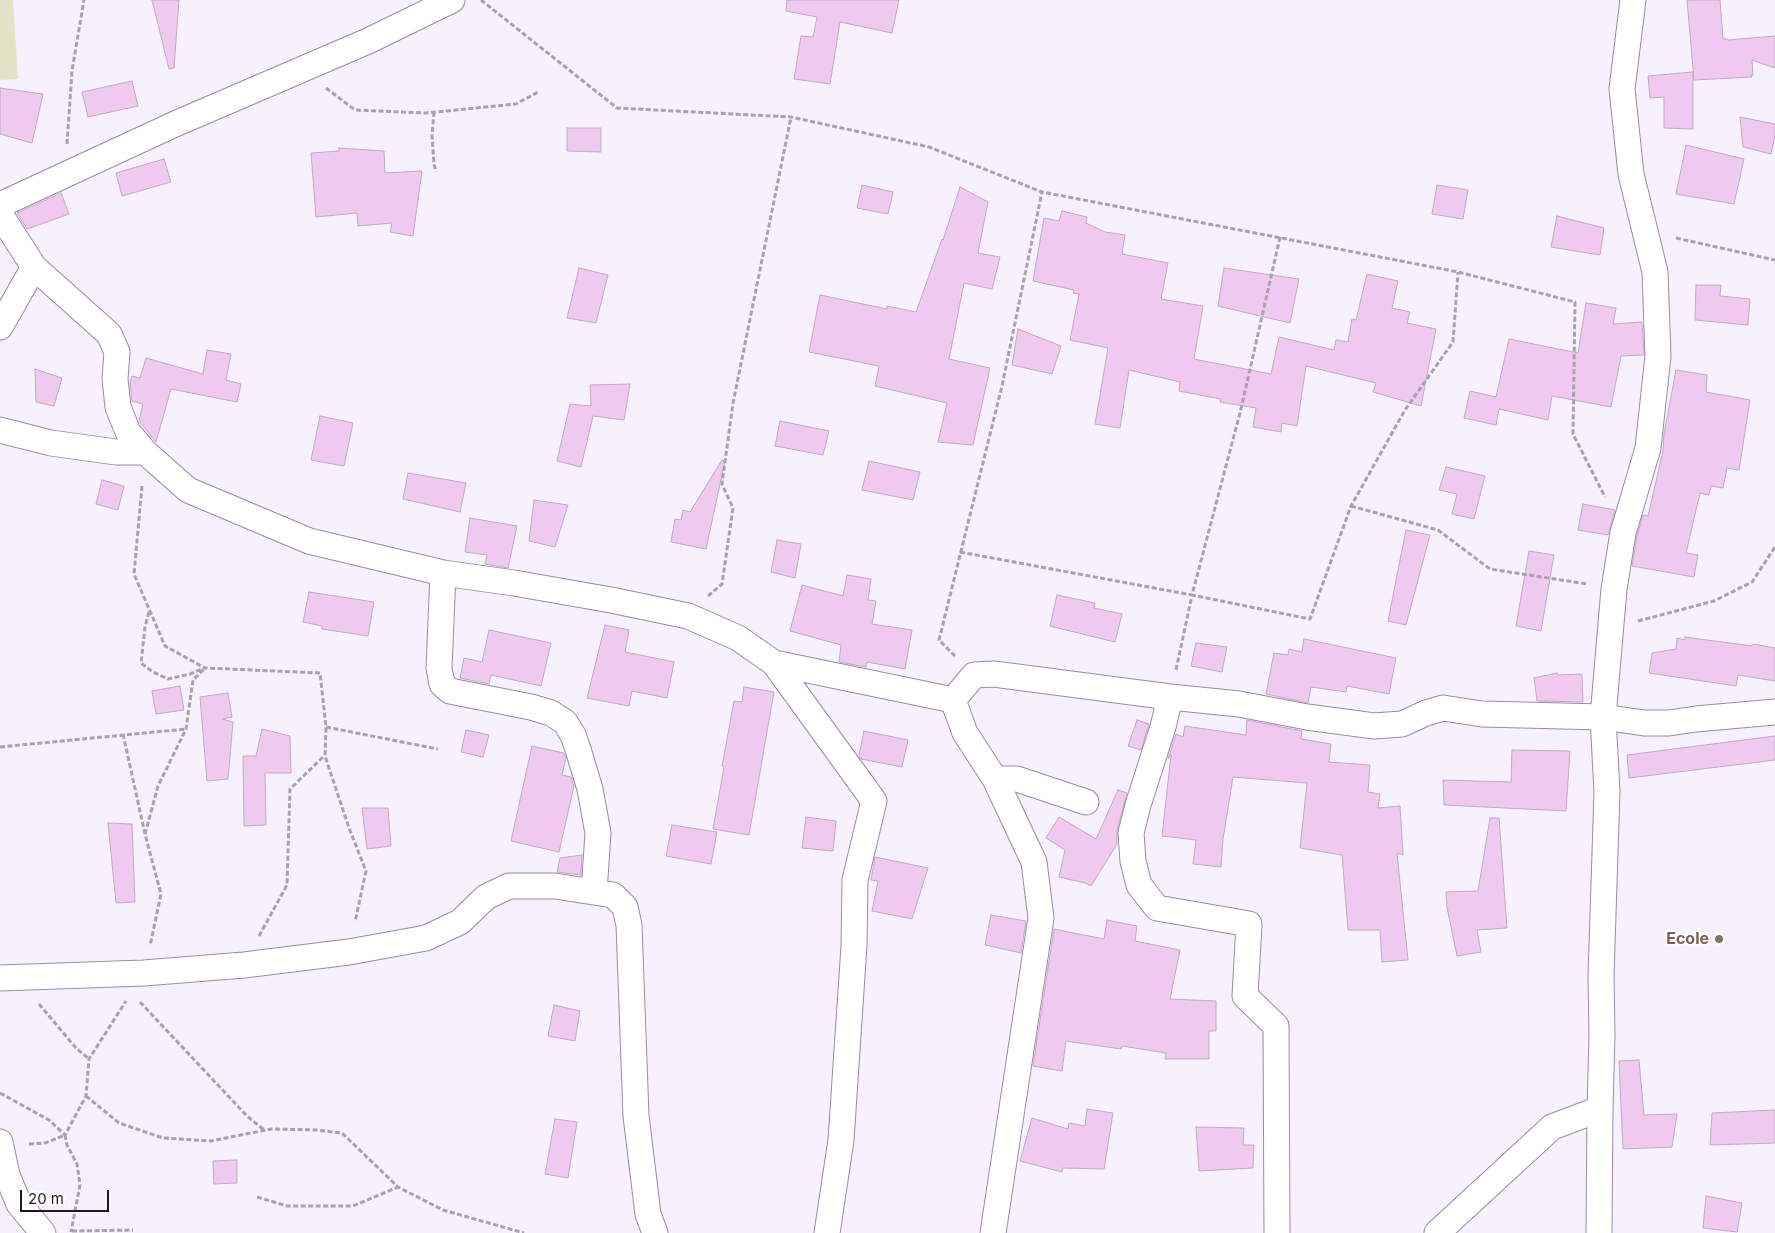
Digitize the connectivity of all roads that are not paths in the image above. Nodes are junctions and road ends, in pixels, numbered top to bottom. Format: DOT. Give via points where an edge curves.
graph roads {
  1 [pos="452,0"];
  2 [pos="1633,0"];
  3 [pos="0,205"];
  4 [pos="0,214"];
  5 [pos="34,267"];
  6 [pos="0,327"];
  7 [pos="0,430"];
  8 [pos="145,452"];
  9 [pos="443,573"];
  10 [pos="774,663"];
  11 [pos="1170,697"];
  12 [pos="953,700"];
  13 [pos="1775,712"];
  14 [pos="1603,717"];
  15 [pos="995,779"];
  16 [pos="1086,802"];
  17 [pos="594,892"];
  18 [pos="8,978"];
  19 [pos="1600,1110"];
  20 [pos="12,1143"];
  21 [pos="4,1184"];
  22 [pos="43,1233"];
  23 [pos="655,1233"];
  24 [pos="827,1233"];
  25 [pos="993,1233"];
  26 [pos="1277,1233"];
  27 [pos="1437,1233"];
  28 [pos="1599,1233"];
  1 -- 3 [label="street"];
  2 -- 14 [label="street" via="1622,89 1631,174 1654,272 1658,356 1648,448 1623,533 1614,589"];
  4 -- 5 [label="street"];
  5 -- 6 [label="street"];
  5 -- 8 [label="street" via="109,334 117,352 118,407 128,432"];
  7 -- 8 [label="street" via="51,443 116,452"];
  8 -- 9 [label="street" via="188,490 309,540"];
  9 -- 10 [label="street" via="688,616 738,638"];
  9 -- 17 [label="street" via="439,668 442,684 450,691 551,713 565,722 573,735 590,789 598,833"];
  10 -- 12 [label="street"];
  10 -- 24 [label="street" via="874,801 855,880 842,1131"];
  11 -- 12 [label="street" via="994,674 974,675"];
  11 -- 14 [label="street" via="1239,704 1374,726 1402,724 1443,708 1482,714"];
  11 -- 26 [label="street" via="1131,833 1133,861 1139,885 1157,908 1249,924 1245,996 1276,1026"];
  12 -- 15 [label="street" via="965,733"];
  13 -- 14 [label="street" via="1670,723"];
  14 -- 19 [label="street" via="1607,792"];
  15 -- 16 [label="street" via="1017,780"];
  15 -- 25 [label="street" via="1034,862 1040,918"];
  17 -- 18 [label="street" via="555,886 509,886 486,897 460,922 426,938 138,983"];
  17 -- 23 [label="street" via="613,895 625,906 629,925 636,1116 648,1214"];
  19 -- 27 [label="street" via="1552,1127"];
  19 -- 28 [label="street"];
  20 -- 21 [label="street"];
  21 -- 22 [label="street"];
}
